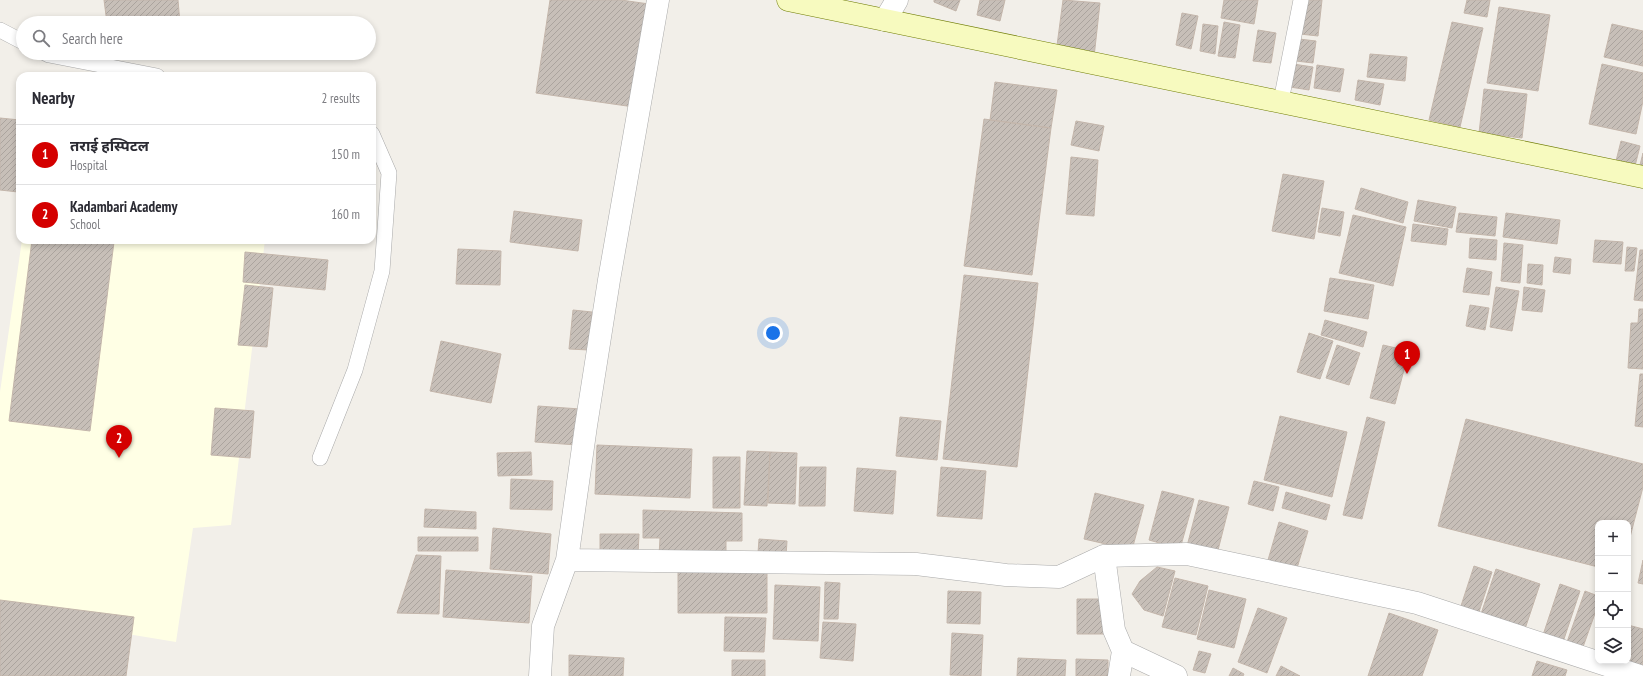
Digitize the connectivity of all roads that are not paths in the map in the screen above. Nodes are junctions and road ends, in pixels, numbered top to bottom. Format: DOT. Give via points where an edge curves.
graph roads {
  1 [pos="658,0"];
  2 [pos="788,0"];
  3 [pos="897,0"];
  4 [pos="1301,0"];
  5 [pos="885,20"];
  6 [pos="0,30"];
  7 [pos="16,38"];
  8 [pos="75,60"];
  9 [pos="136,72"];
  10 [pos="1281,101"];
  11 [pos="376,143"];
  12 [pos="1643,177"];
  13 [pos="320,458"];
  14 [pos="1104,556"];
  15 [pos="567,560"];
  16 [pos="1123,650"];
  17 [pos="540,676"];
  18 [pos="1120,676"];
  19 [pos="1176,676"];
  20 [pos="1640,676"];
  1 -- 15 [label="street" via="609,280"];
  2 -- 5 [label="main road"];
  3 -- 5 [label="street"];
  4 -- 10 [label="lane"];
  5 -- 10 [label="main road"];
  6 -- 7 [label="lane"];
  8 -- 9 [label="lane"];
  10 -- 12 [label="main road"];
  11 -- 13 [label="lane" via="389,173 382,271 355,370"];
  14 -- 15 [label="street" via="1059,577 1006,575 916,564"];
  14 -- 16 [label="street" via="1114,630"];
  14 -- 20 [label="street" via="1188,554 1417,602"];
  15 -- 17 [label="street" via="543,626"];
  16 -- 18 [label="street"];
  16 -- 19 [label="street"];
}
